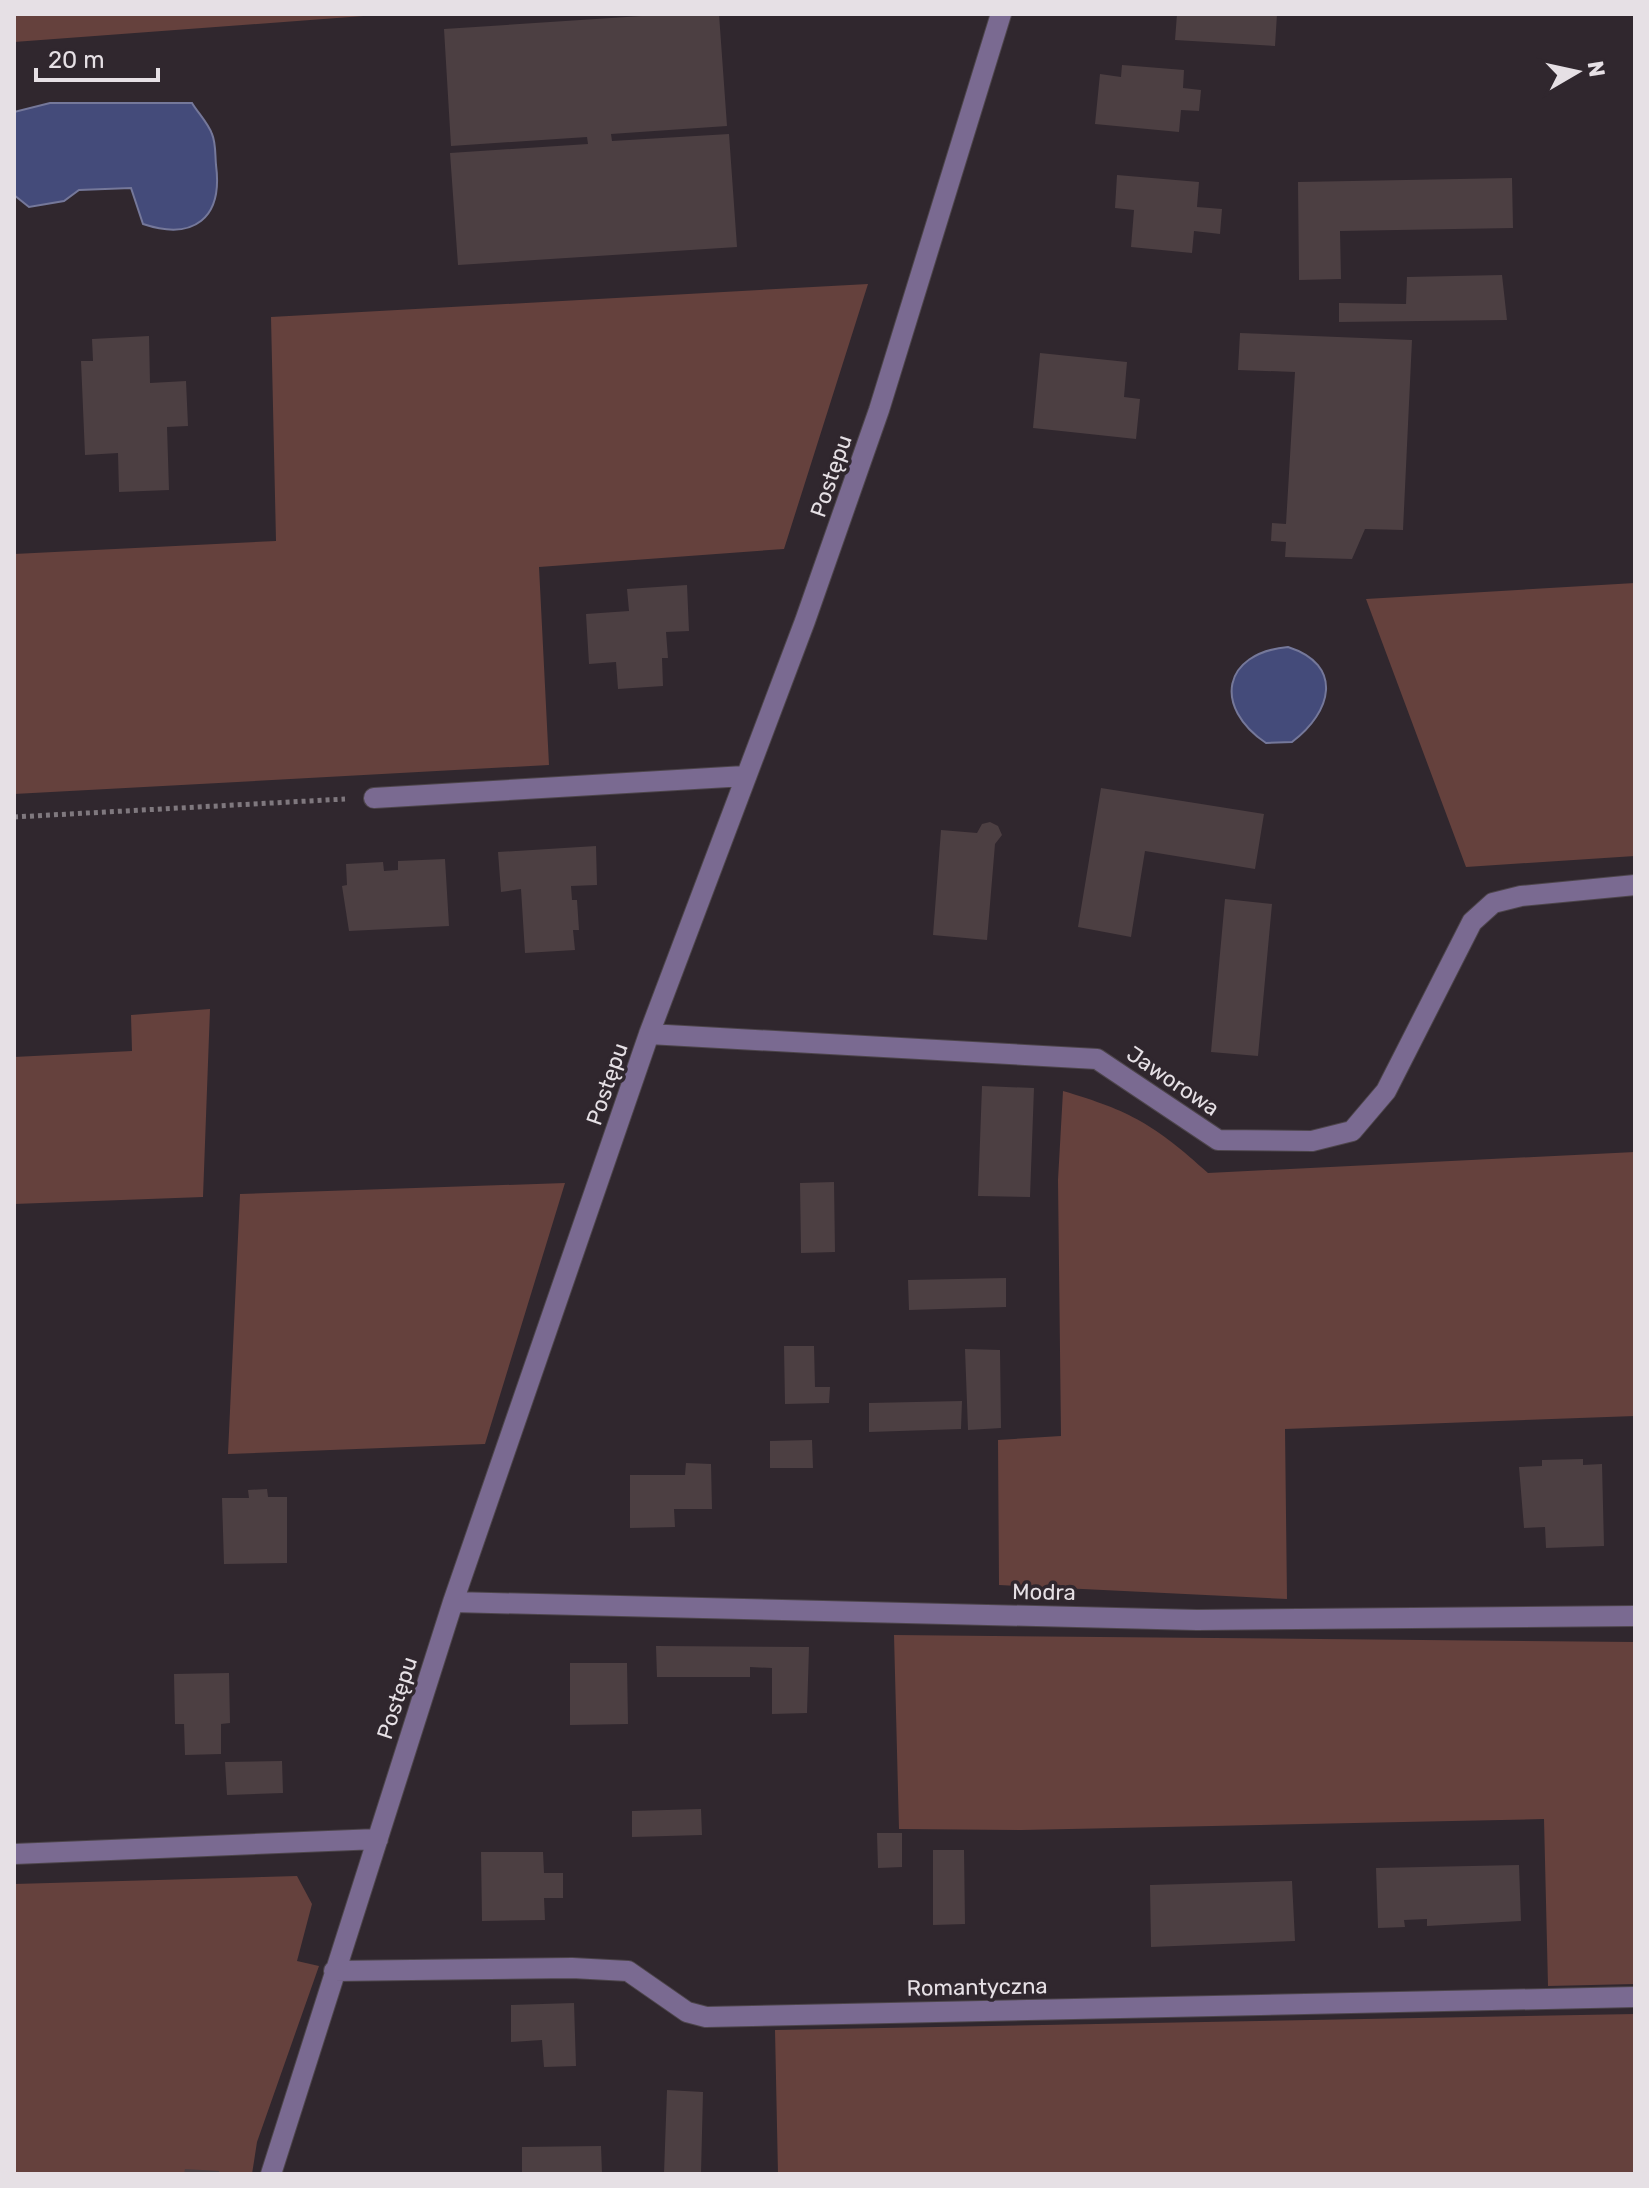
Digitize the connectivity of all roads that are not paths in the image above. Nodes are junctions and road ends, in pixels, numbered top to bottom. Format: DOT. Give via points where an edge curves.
graph roads {
  1 [pos="1001,14"];
  2 [pos="745,776"];
  3 [pos="374,798"];
  4 [pos="1635,885"];
  5 [pos="649,1034"];
  6 [pos="453,1602"];
  7 [pos="1635,1616"];
  8 [pos="378,1839"];
  9 [pos="14,1854"];
  10 [pos="334,1971"];
  11 [pos="1635,1997"];
  12 [pos="271,2174"];
  1 -- 2 [label="street, Postępu" via="879,410"];
  2 -- 3 [label="street"];
  2 -- 5 [label="street, Postępu"];
  4 -- 5 [label="street, Jaworowa" via="1493,903 1472,922 1386,1091 1352,1131 1312,1141 1218,1140 1097,1059"];
  5 -- 6 [label="street, Postępu"];
  6 -- 7 [label="street, Modra" via="1197,1620"];
  6 -- 8 [label="street, Postępu"];
  8 -- 9 [label="street"];
  8 -- 10 [label="street, Postępu"];
  10 -- 11 [label="street, Romantyczna" via="628,1971 687,2012 706,2017"];
  10 -- 12 [label="street, Postępu"];
}
